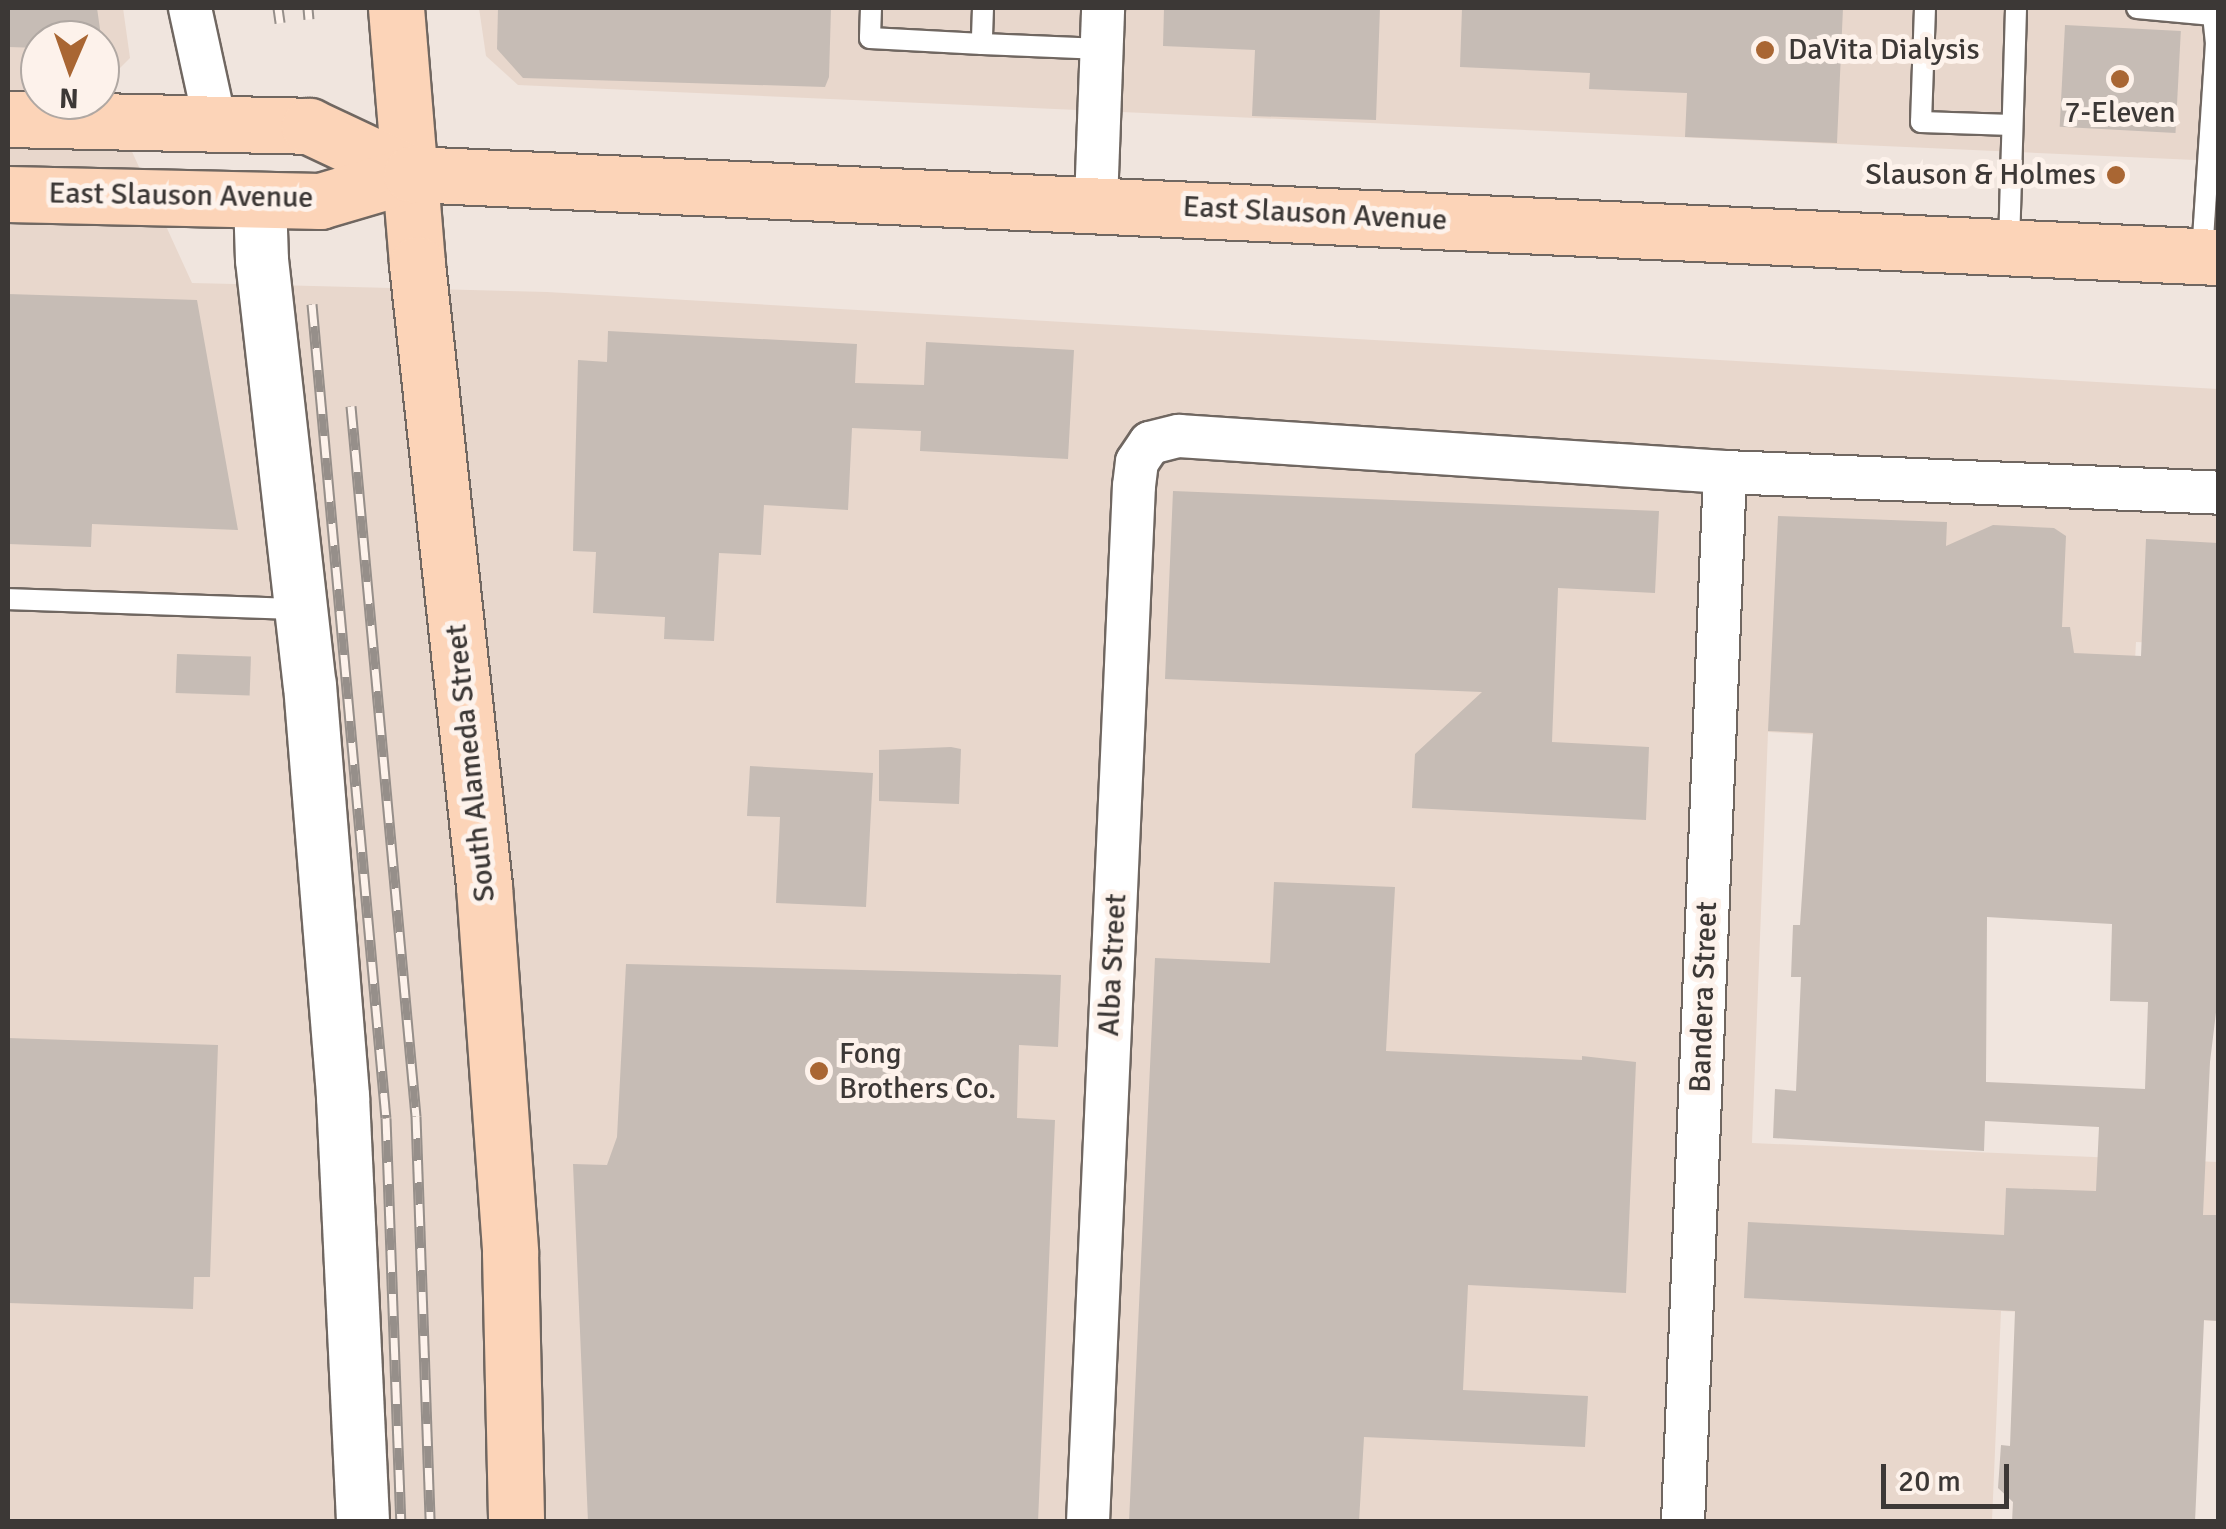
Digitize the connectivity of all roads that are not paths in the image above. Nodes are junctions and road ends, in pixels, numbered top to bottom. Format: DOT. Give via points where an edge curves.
graph roads {
  1 [pos="190,8"];
  2 [pos="396,8"];
  3 [pos="871,8"];
  4 [pos="982,8"];
  5 [pos="1924,8"];
  6 [pos="2016,8"];
  7 [pos="2137,8"];
  8 [pos="1102,28"];
  9 [pos="982,44"];
  10 [pos="2216,87"];
  11 [pos="8,119"];
  12 [pos="215,123"];
  13 [pos="2012,125"];
  14 [pos="411,174"];
  15 [pos="8,194"];
  16 [pos="260,200"];
  17 [pos="1096,203"];
  18 [pos="2008,247"];
  19 [pos="2210,256"];
  20 [pos="1725,472"];
  21 [pos="2218,493"];
  22 [pos="8,599"];
  23 [pos="299,610"];
  24 [pos="362,1522"];
  25 [pos="516,1522"];
  26 [pos="1088,1522"];
  27 [pos="1683,1522"];
  1 -- 12 [label="street"];
  2 -- 14 [label="main road, South Alameda Street"];
  3 -- 9 [label="lane" via="870,38"];
  4 -- 9 [label="lane"];
  5 -- 13 [label="lane" via="1921,122"];
  6 -- 13 [label="lane"];
  7 -- 10 [label="lane" via="2213,16"];
  8 -- 9 [label="lane"];
  8 -- 17 [label="street"];
  10 -- 19 [label="lane"];
  11 -- 12 [label="main road, East Slauson Avenue"];
  12 -- 14 [label="main road, East Slauson Avenue" via="309,126"];
  13 -- 18 [label="lane"];
  14 -- 16 [label="main road, East Slauson Avenue" via="320,201"];
  14 -- 17 [label="main road, East Slauson Avenue"];
  14 -- 25 [label="main road, South Alameda Street" via="484,886 510,1253"];
  15 -- 16 [label="main road, East Slauson Avenue"];
  16 -- 23 [label="street"];
  17 -- 18 [label="main road, East Slauson Avenue"];
  18 -- 19 [label="main road, East Slauson Avenue"];
  20 -- 21 [label="street"];
  20 -- 26 [label="street, Alba Street" via="1179,436 1150,443 1137,462"];
  20 -- 27 [label="street, Bandera Street"];
  22 -- 23 [label="lane"];
  23 -- 24 [label="street" via="344,1097"];
}
